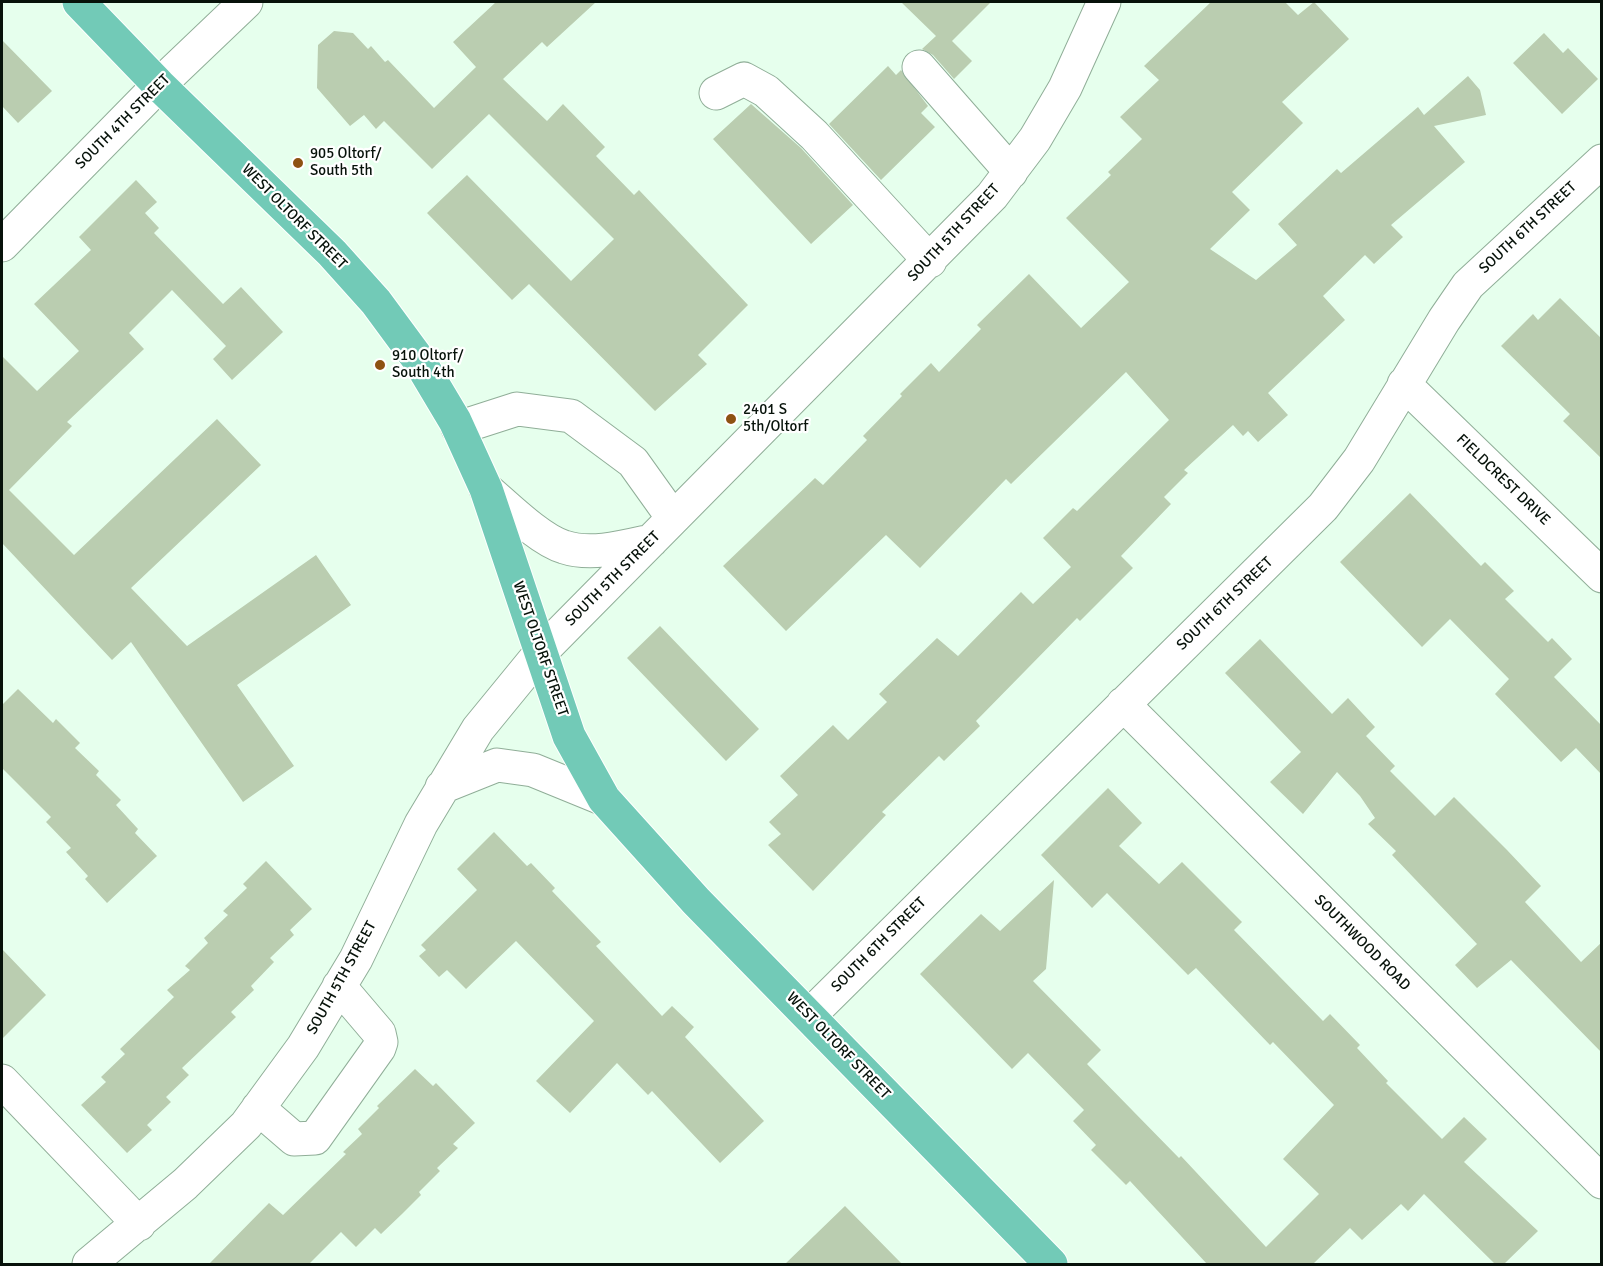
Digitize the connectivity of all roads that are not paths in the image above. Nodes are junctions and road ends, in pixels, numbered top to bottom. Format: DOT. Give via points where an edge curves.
graph roads {
  1 [pos="79,2"];
  2 [pos="246,2"];
  3 [pos="1104,2"];
  4 [pos="919,67"];
  5 [pos="159,85"];
  6 [pos="716,93"];
  7 [pos="1602,161"];
  8 [pos="1011,172"];
  9 [pos="2,245"];
  10 [pos="930,261"];
  11 [pos="1404,384"];
  12 [pos="458,428"];
  13 [pos="486,489"];
  14 [pos="674,518"];
  15 [pos="651,541"];
  16 [pos="1602,576"];
  17 [pos="541,652"];
  18 [pos="1122,704"];
  19 [pos="442,788"];
  20 [pos="604,799"];
  21 [pos="339,986"];
  22 [pos="809,1016"];
  23 [pos="2,1081"];
  24 [pos="258,1108"];
  25 [pos="1602,1182"];
  26 [pos="139,1224"];
  27 [pos="89,1264"];
  28 [pos="1051,1264"];
  1 -- 5 [label="main road, WEST OLTORF STREET"];
  2 -- 5 [label="street, SOUTH 4TH STREET"];
  3 -- 8 [label="street, SOUTH 5TH STREET" via="1065,88"];
  4 -- 8 [label="street"];
  5 -- 9 [label="street, SOUTH 4TH STREET"];
  5 -- 12 [label="main road, WEST OLTORF STREET" via="333,253 376,302 418,358"];
  6 -- 10 [label="street" via="744,79 766,91 814,135"];
  7 -- 11 [label="street, SOUTH 6TH STREET" via="1468,285"];
  8 -- 10 [label="street, SOUTH 5TH STREET"];
  10 -- 14 [label="street, SOUTH 5TH STREET"];
  11 -- 16 [label="street, FIELDCREST DRIVE"];
  11 -- 18 [label="street, SOUTH 6TH STREET" via="1359,460 1323,507"];
  12 -- 13 [label="main road, WEST OLTORF STREET"];
  12 -- 14 [label="street" via="517,410 571,416 633,462"];
  13 -- 15 [label="street" via="531,527 564,547 608,550"];
  13 -- 17 [label="main road, WEST OLTORF STREET"];
  14 -- 15 [label="street, SOUTH 5TH STREET"];
  15 -- 17 [label="street, SOUTH 5TH STREET"];
  17 -- 19 [label="street, SOUTH 5TH STREET" via="478,729"];
  17 -- 20 [label="main road, WEST OLTORF STREET" via="569,736"];
  18 -- 22 [label="street, SOUTH 6TH STREET"];
  18 -- 25 [label="street, SOUTHWOOD ROAD"];
  19 -- 20 [label="street" via="497,765 533,770"];
  19 -- 21 [label="street, SOUTH 5TH STREET"];
  20 -- 22 [label="main road, WEST OLTORF STREET" via="673,877"];
  21 -- 24 [label="street, SOUTH 5TH STREET" via="303,1047"];
  21 -- 24 [label="street" via="379,1033 379,1048 315,1138 294,1139"];
  22 -- 28 [label="main road, WEST OLTORF STREET"];
  23 -- 26 [label="street"];
  24 -- 26 [label="street, SOUTH 5TH STREET" via="246,1125"];
  26 -- 27 [label="street, SOUTH 5TH STREET"];
}
